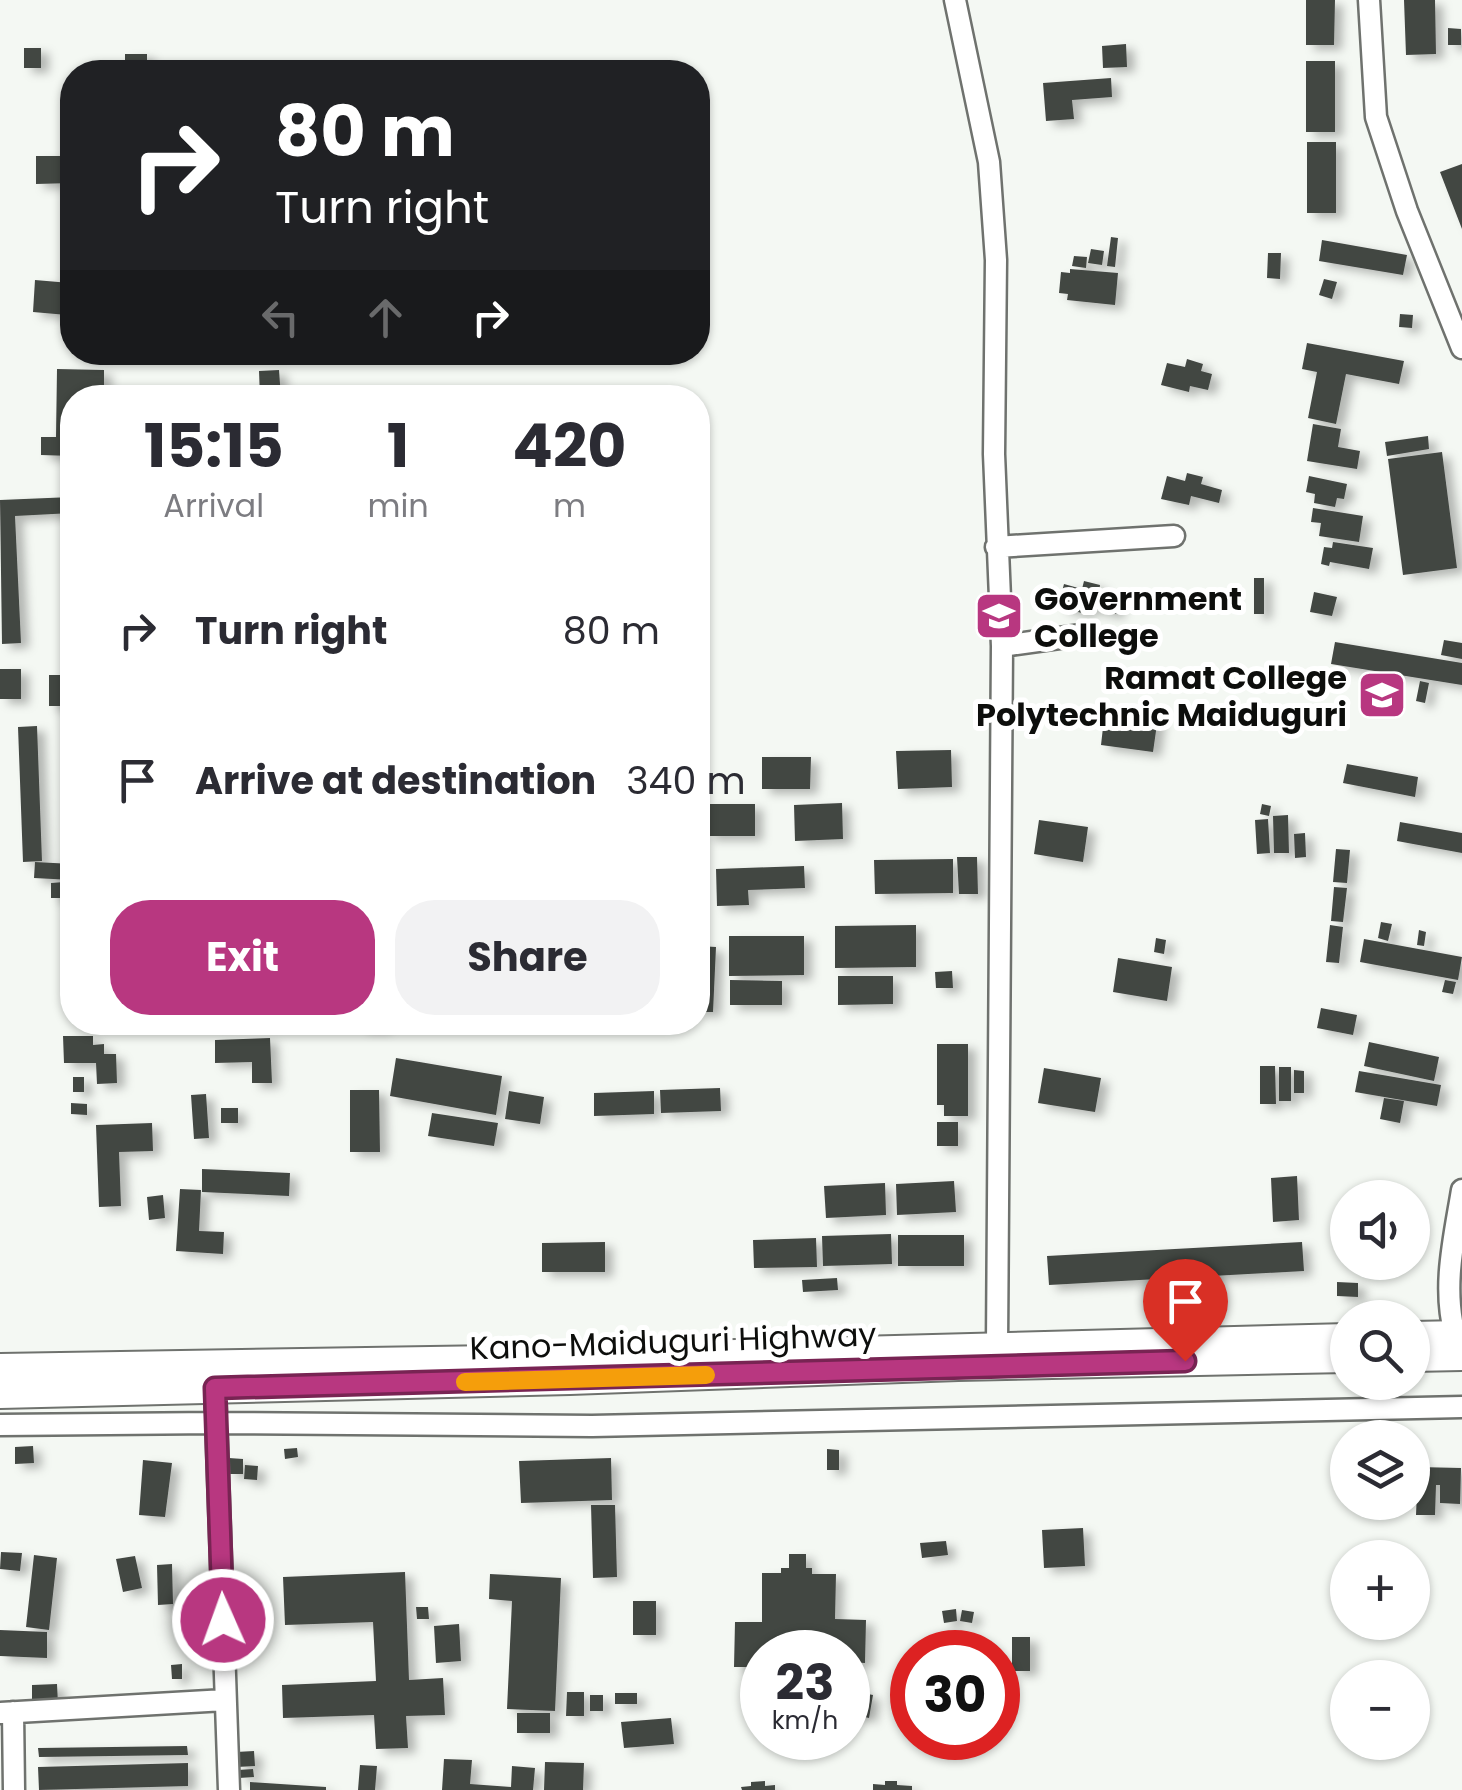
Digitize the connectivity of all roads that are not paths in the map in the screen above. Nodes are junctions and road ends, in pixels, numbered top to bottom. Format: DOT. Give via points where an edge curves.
graph roads {
  1 [pos="955,0"];
  2 [pos="1369,0"];
  3 [pos="1462,348"];
  4 [pos="1174,536"];
  5 [pos="996,547"];
  6 [pos="1081,635"];
  7 [pos="1002,646"];
  8 [pos="1462,1190"];
  9 [pos="1330,1338"];
  10 [pos="1430,1338"];
  11 [pos="1460,1342"];
  12 [pos="997,1346"];
  13 [pos="1430,1351"];
  14 [pos="1330,1358"];
  15 [pos="0,1368"];
  16 [pos="215,1388"];
  17 [pos="0,1394"];
  18 [pos="1462,1407"];
  19 [pos="216,1423"];
  20 [pos="0,1425"];
  21 [pos="225,1700"];
  22 [pos="6,1713"];
  23 [pos="14,1790"];
  24 [pos="228,1790"];
  1 -- 5 [label="street" via="990,162"];
  2 -- 3 [label="street" via="1376,117"];
  4 -- 5 [label="street"];
  5 -- 7 [label="street"];
  6 -- 7 [label="street"];
  7 -- 12 [label="street"];
  8 -- 11 [label="street" via="1448,1296"];
  9 -- 12 [label="highway, Kano-Maiduguri Highway"];
  10 -- 11 [label="highway"];
  11 -- 13 [label="highway"];
  12 -- 15 [label="highway, Kano-Maiduguri Highway"];
  14 -- 16 [label="highway, Kano-Maiduguri Highway"];
  16 -- 17 [label="highway, Kano-Maiduguri Highway"];
  16 -- 19 [label="street"];
  18 -- 19 [label="street" via="592,1426"];
  19 -- 20 [label="street"];
  19 -- 21 [label="street"];
  21 -- 22 [label="street"];
  21 -- 24 [label="street"];
  22 -- 23 [label="street"];
}
